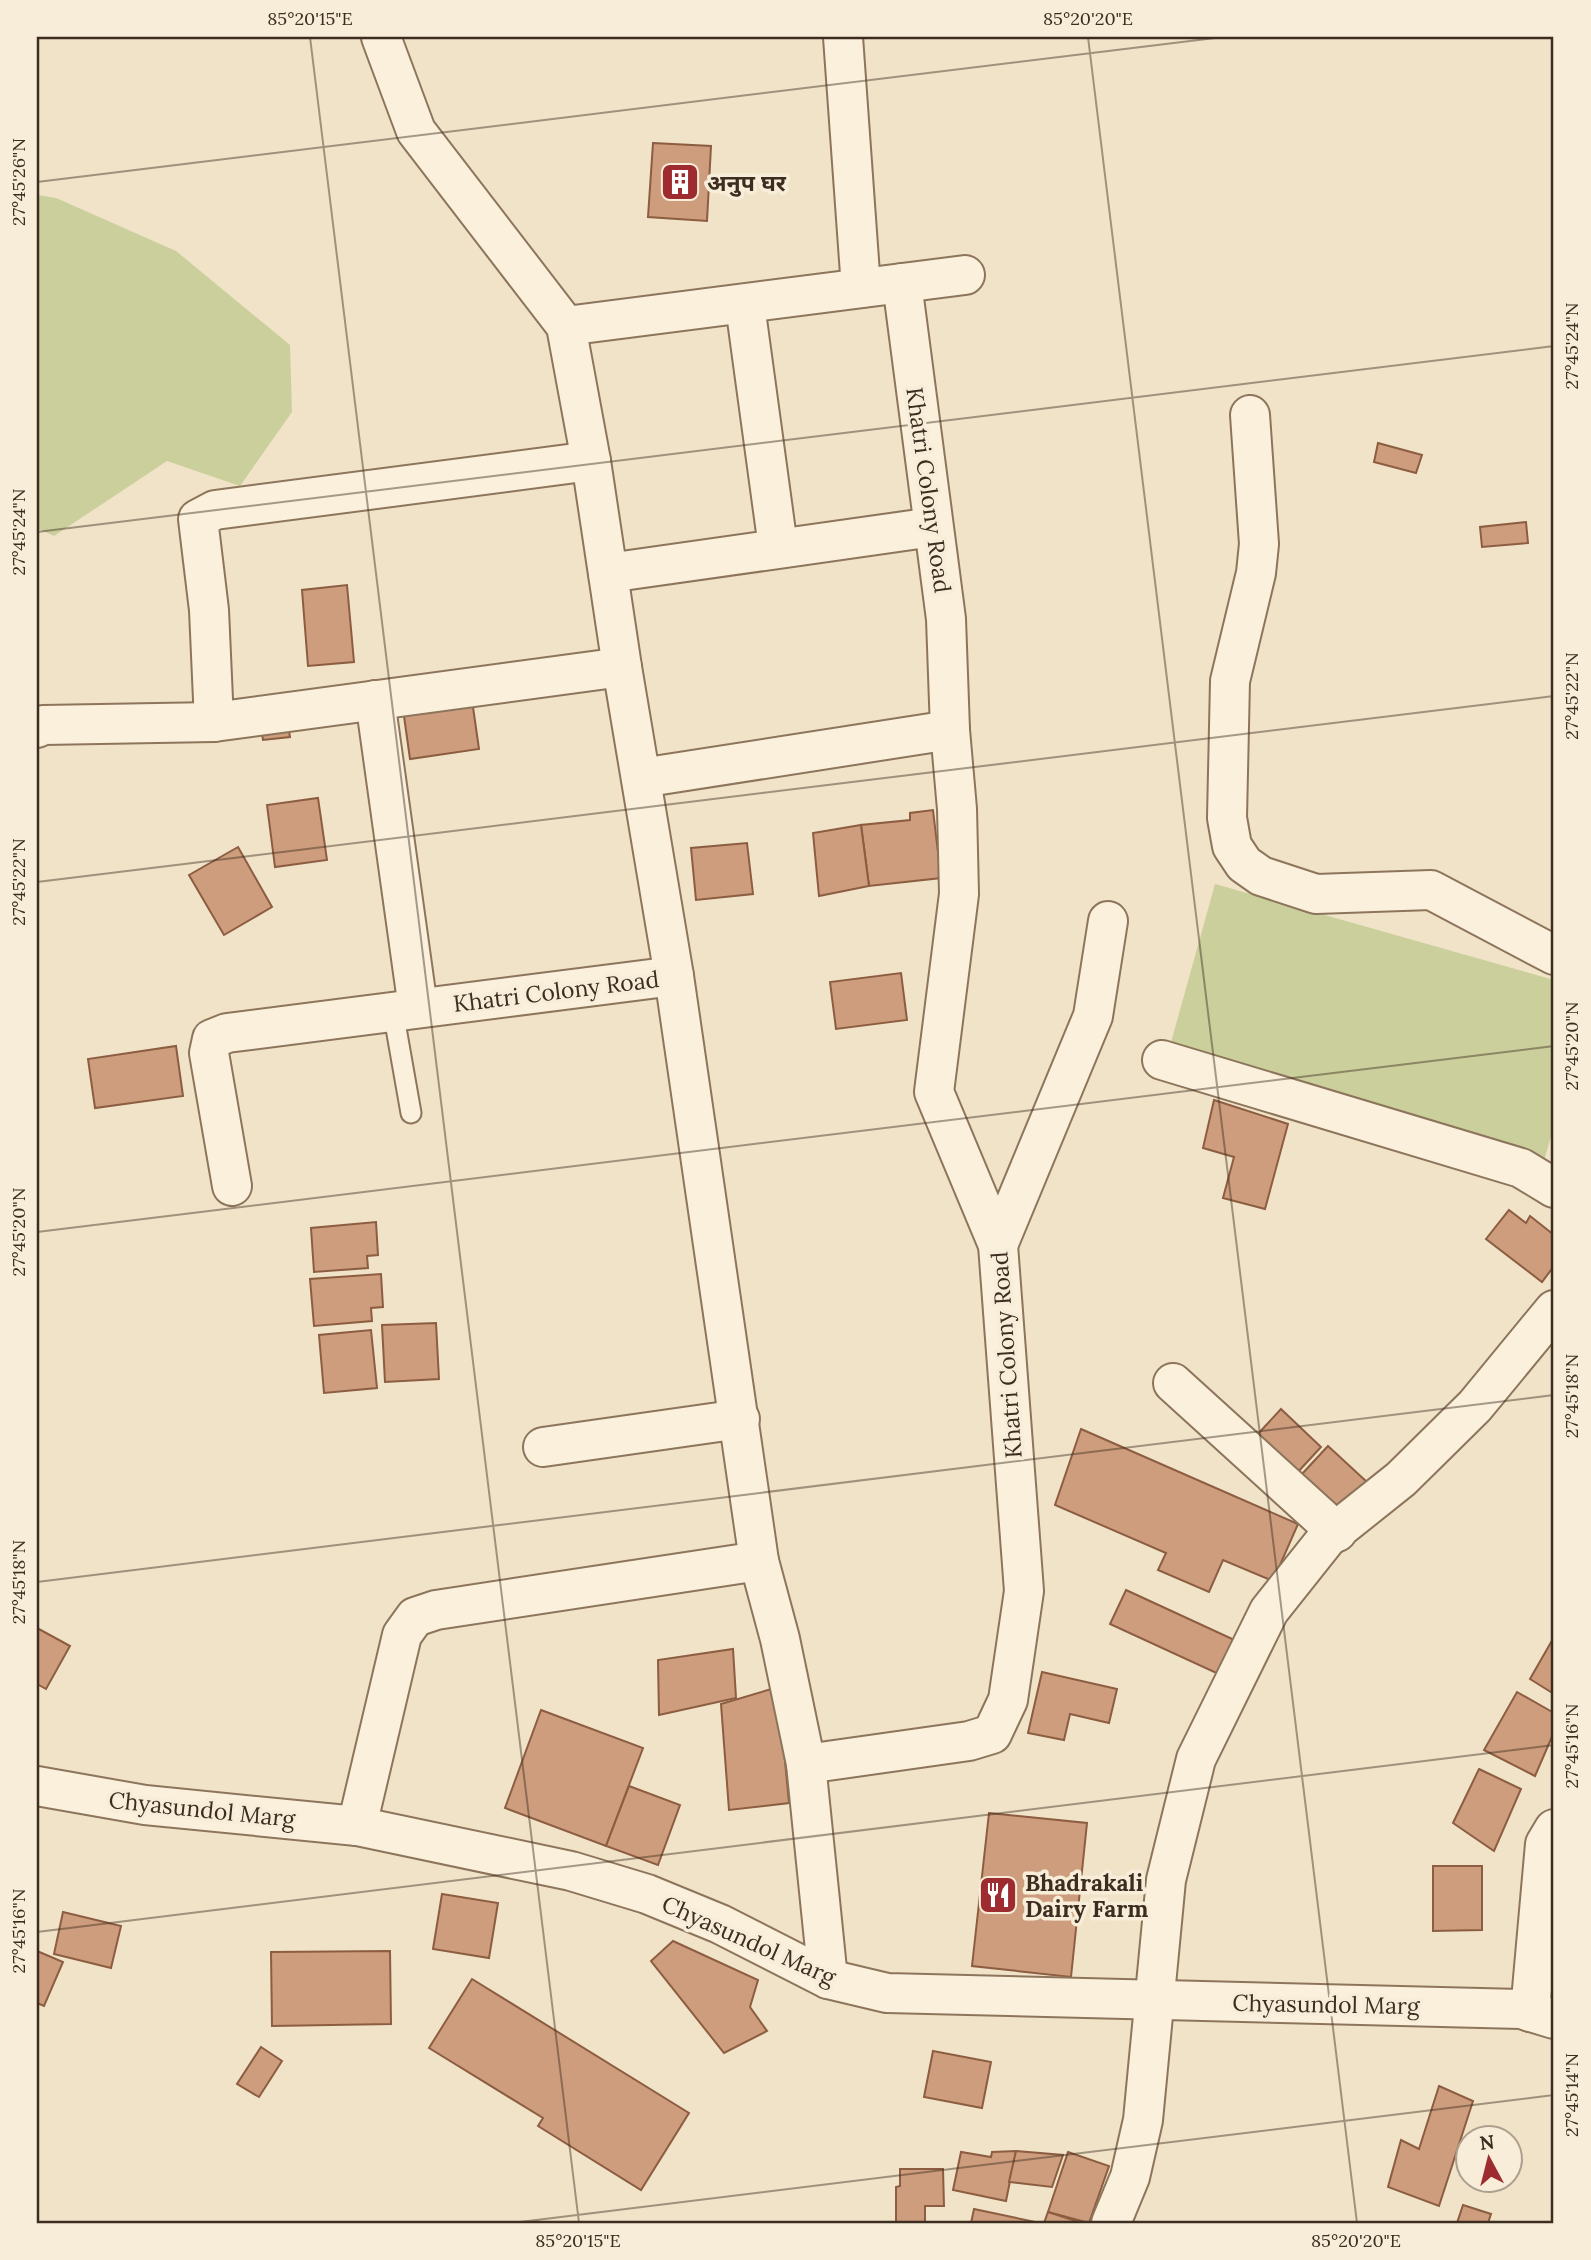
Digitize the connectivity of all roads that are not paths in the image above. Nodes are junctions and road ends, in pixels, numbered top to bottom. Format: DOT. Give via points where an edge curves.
graph roads {
  1 [pos="381,37"];
  2 [pos="843,37"];
  3 [pos="965,275"];
  4 [pos="902,284"];
  5 [pos="861,288"];
  6 [pos="745,305"];
  7 [pos="566,326"];
  8 [pos="1250,415"];
  9 [pos="591,461"];
  10 [pos="933,527"];
  11 [pos="778,547"];
  12 [pos="608,573"];
  13 [pos="622,667"];
  14 [pos="375,700"];
  15 [pos="214,722"];
  16 [pos="37,728"];
  17 [pos="950,730"];
  18 [pos="641,778"];
  19 [pos="1108,921"];
  20 [pos="1554,955"];
  21 [pos="674,976"];
  22 [pos="405,1009"];
  23 [pos="1162,1060"];
  24 [pos="411,1113"];
  25 [pos="232,1186"];
  26 [pos="1554,1188"];
  27 [pos="999,1245"];
  28 [pos="1554,1310"];
  29 [pos="1174,1383"];
  30 [pos="740,1419"];
  31 [pos="543,1447"];
  32 [pos="1337,1532"];
  33 [pos="759,1561"];
  34 [pos="806,1765"];
  35 [pos="37,1786"];
  36 [pos="357,1826"];
  37 [pos="1551,1839"];
  38 [pos="828,1979"];
  39 [pos="1153,1999"];
  40 [pos="1542,2016"];
  41 [pos="1111,2223"];
  1 -- 7 [label="street" via="416,131"];
  2 -- 5 [label="street"];
  3 -- 4 [label="street"];
  4 -- 5 [label="street"];
  4 -- 10 [label="street, Khatri Colony Road"];
  5 -- 6 [label="street"];
  6 -- 7 [label="street"];
  6 -- 11 [label="street"];
  7 -- 9 [label="street, Khatri Colony Road"];
  8 -- 20 [label="street" via="1259,544 1230,681 1227,818 1232,846 1244,864 1261,876 1316,894 1431,890"];
  9 -- 12 [label="street, Khatri Colony Road"];
  9 -- 15 [label="street" via="215,510 198,519 209,610"];
  10 -- 11 [label="street"];
  10 -- 17 [label="street, Khatri Colony Road" via="946,619"];
  11 -- 12 [label="street"];
  12 -- 13 [label="street, Khatri Colony Road"];
  13 -- 14 [label="street"];
  13 -- 18 [label="street, Khatri Colony Road"];
  14 -- 15 [label="street"];
  14 -- 22 [label="street"];
  15 -- 16 [label="street"];
  17 -- 18 [label="street"];
  17 -- 27 [label="street, Khatri Colony Road" via="959,894 934,1092"];
  18 -- 21 [label="street, Khatri Colony Road"];
  19 -- 27 [label="street" via="1093,1016"];
  21 -- 22 [label="street, Khatri Colony Road"];
  21 -- 30 [label="street"];
  22 -- 24 [label="lane"];
  22 -- 25 [label="street, Khatri Colony Road" via="227,1032 212,1039 209,1053"];
  23 -- 26 [label="street" via="1521,1168"];
  27 -- 34 [label="street, Khatri Colony Road" via="1024,1591 1008,1700 992,1734"];
  28 -- 32 [label="street" via="1475,1406 1401,1479"];
  29 -- 32 [label="street"];
  30 -- 31 [label="street"];
  30 -- 33 [label="street"];
  32 -- 39 [label="street" via="1327,1538 1269,1611 1196,1759 1166,1880"];
  33 -- 34 [label="street"];
  33 -- 36 [label="street" via="436,1610 415,1617 402,1635"];
  34 -- 38 [label="street"];
  35 -- 36 [label="street, Chyasundol Marg" via="145,1805"];
  36 -- 38 [label="street, Chyasundol Marg" via="571,1871 648,1894 720,1924"];
  37 -- 40 [label="street"];
  38 -- 39 [label="street, Chyasundol Marg" via="887,1993"];
  39 -- 40 [label="street, Chyasundol Marg" via="1521,2009"];
  39 -- 41 [label="street" via="1143,2120 1130,2177"];
}
